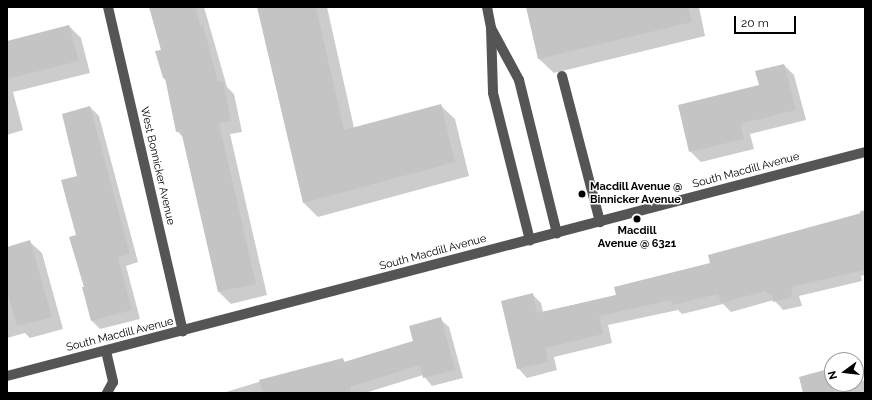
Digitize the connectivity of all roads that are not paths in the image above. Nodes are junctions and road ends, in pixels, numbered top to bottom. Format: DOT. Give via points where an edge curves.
graph roads {
  1 [pos="108,7"];
  2 [pos="487,7"];
  3 [pos="491,28"];
  4 [pos="562,76"];
  5 [pos="865,152"];
  6 [pos="600,222"];
  7 [pos="557,233"];
  8 [pos="530,240"];
  9 [pos="183,331"];
  10 [pos="106,350"];
  11 [pos="7,376"];
  12 [pos="107,393"];
  1 -- 9 [label="street, West Bonnicker Avenue"];
  2 -- 3 [label="street"];
  3 -- 7 [label="street" via="519,80"];
  3 -- 8 [label="street" via="494,93"];
  4 -- 6 [label="street"];
  5 -- 6 [label="street, South Macdill Avenue"];
  6 -- 7 [label="street, South Macdill Avenue"];
  7 -- 8 [label="street, South Macdill Avenue"];
  8 -- 9 [label="street, South Macdill Avenue"];
  9 -- 10 [label="street, South Macdill Avenue"];
  10 -- 11 [label="street, South Macdill Avenue"];
  10 -- 12 [label="street" via="113,382"];
}
